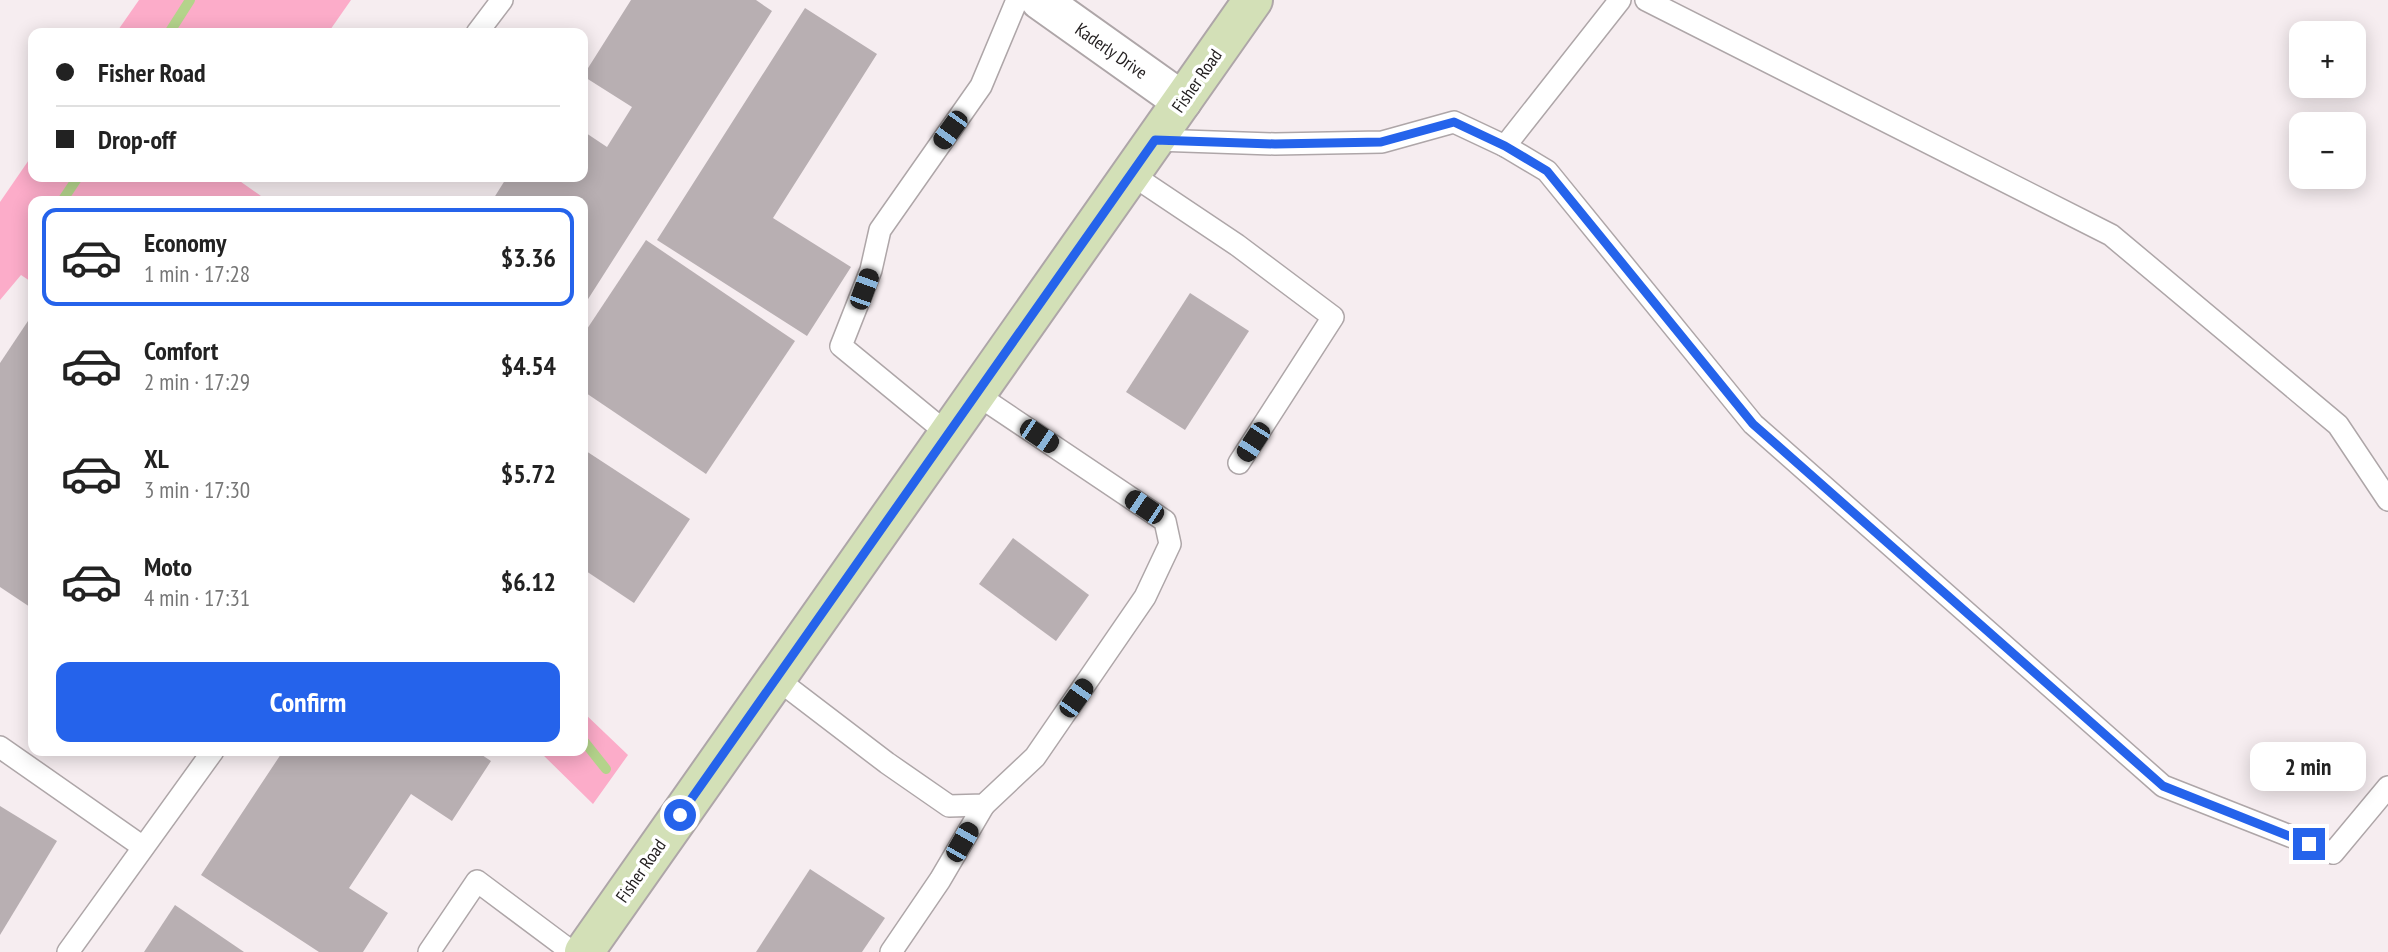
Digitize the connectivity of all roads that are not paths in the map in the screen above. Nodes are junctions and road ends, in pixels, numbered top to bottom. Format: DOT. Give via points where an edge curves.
graph roads {
  1 [pos="502,0"];
  2 [pos="1017,0"];
  3 [pos="1040,0"];
  4 [pos="1254,0"];
  5 [pos="1620,0"];
  6 [pos="1646,0"];
  7 [pos="481,28"];
  8 [pos="1182,102"];
  9 [pos="1155,140"];
  10 [pos="1505,146"];
  11 [pos="1131,174"];
  12 [pos="976,394"];
  13 [pos="948,434"];
  14 [pos="1239,463"];
  15 [pos="2388,500"];
  16 [pos="776,679"];
  17 [pos="0,747"];
  18 [pos="208,756"];
  19 [pos="2388,787"];
  20 [pos="985,805"];
  21 [pos="143,847"];
  22 [pos="68,952"];
  23 [pos="429,952"];
  24 [pos="572,952"];
  25 [pos="584,952"];
  26 [pos="891,952"];
  1 -- 7 [label="lane"];
  2 -- 13 [label="lane" via="981,86 880,230 871,270 841,345"];
  3 -- 8 [label="street, Kaderly Drive"];
  4 -- 8 [label="main road, Fisher Road"];
  5 -- 10 [label="lane"];
  6 -- 15 [label="lane" via="2111,235 2338,425"];
  8 -- 9 [label="main road, Fisher Road"];
  9 -- 10 [label="lane" via="1381,142 1454,122"];
  9 -- 11 [label="main road, Fisher Road"];
  10 -- 19 [label="lane" via="1547,171 1753,424 2163,786 2333,853"];
  11 -- 12 [label="main road, Fisher Road"];
  11 -- 14 [label="lane" via="1333,317"];
  12 -- 13 [label="main road, Fisher Road"];
  12 -- 20 [label="lane" via="1165,521 1170,544 1145,597 1035,757"];
  13 -- 16 [label="main road, Fisher Road"];
  16 -- 20 [label="lane" via="949,806"];
  16 -- 25 [label="main road, Fisher Road"];
  17 -- 21 [label="lane"];
  18 -- 21 [label="lane"];
  20 -- 26 [label="lane"];
  21 -- 22 [label="lane"];
  23 -- 24 [label="lane" via="477,881"];
}
